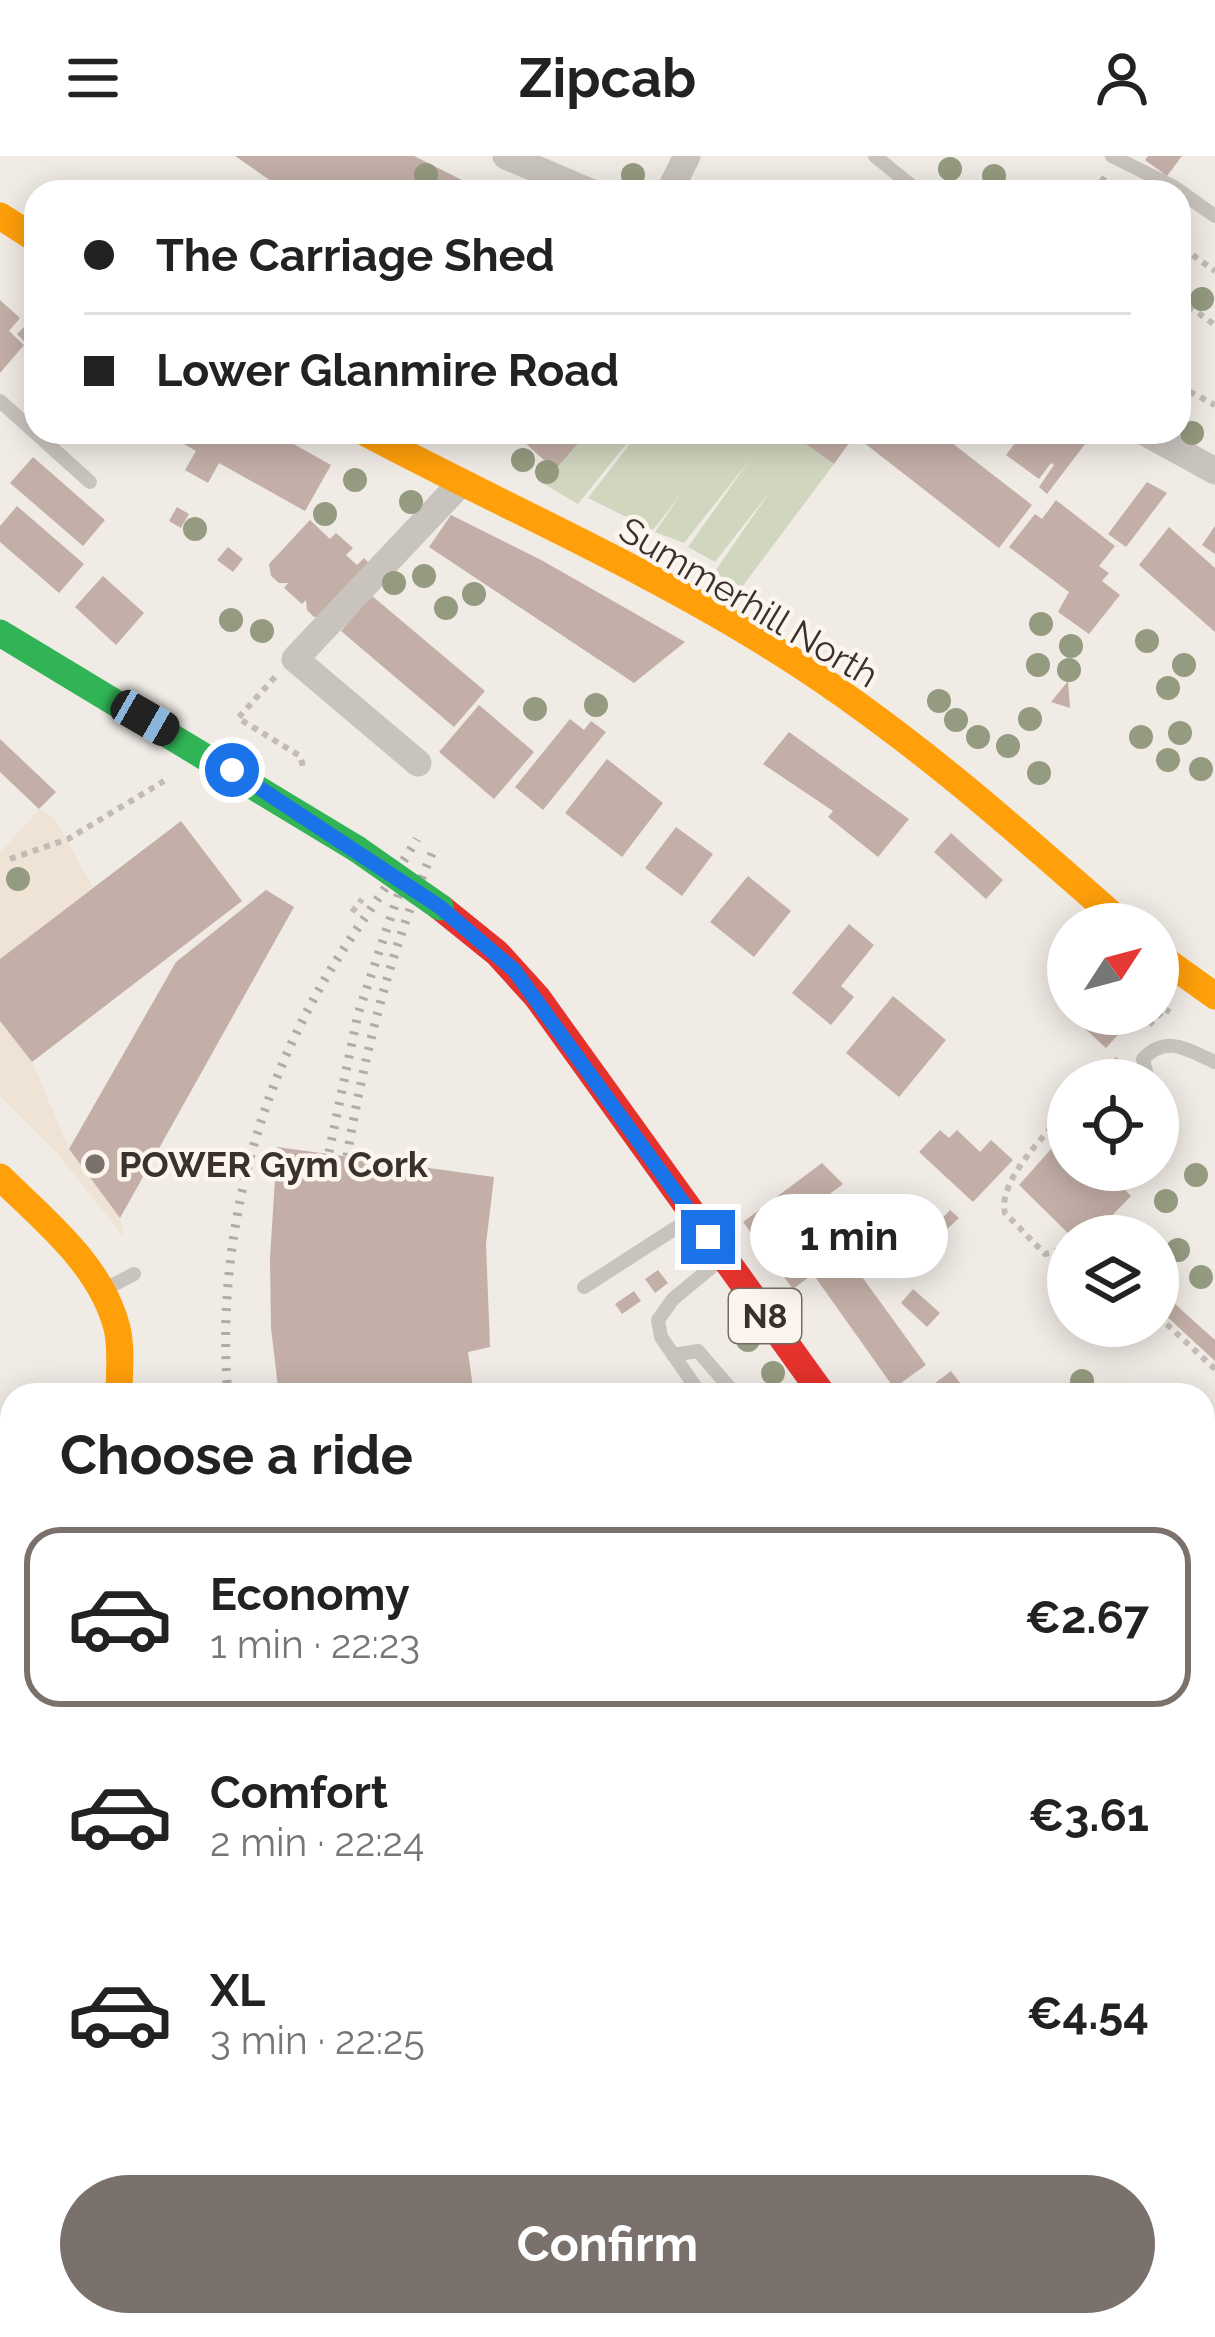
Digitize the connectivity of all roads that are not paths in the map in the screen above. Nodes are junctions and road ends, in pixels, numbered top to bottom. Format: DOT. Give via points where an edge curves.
graph roads {
  1 [pos="506,156"];
  2 [pos="875,156"];
  3 [pos="1112,156"];
  4 [pos="562,180"];
  5 [pos="904,180"];
  6 [pos="1160,180"];
  7 [pos="0,401"];
  8 [pos="24,423"];
  9 [pos="48,444"];
  10 [pos="387,444"];
  11 [pos="1166,444"];
  12 [pos="1215,470"];
  13 [pos="90,482"];
  14 [pos="460,483"];
  15 [pos="0,633"];
  16 [pos="418,763"];
  17 [pos="1099,903"];
  18 [pos="1179,970"];
  19 [pos="1215,996"];
  20 [pos="1143,1059"];
  21 [pos="1215,1062"];
  22 [pos="0,1178"];
  23 [pos="693,1215"];
  24 [pos="723,1258"];
  25 [pos="134,1274"];
  26 [pos="584,1287"];
  27 [pos="100,1291"];
  28 [pos="674,1355"];
  29 [pos="119,1383"];
  30 [pos="693,1383"];
  31 [pos="726,1383"];
  32 [pos="814,1383"];
  1 -- 4 [label="street"];
  2 -- 5 [label="lane"];
  3 -- 6 [label="lane"];
  7 -- 8 [label="lane"];
  9 -- 13 [label="lane"];
  10 -- 14 [label="main road, Summerhill North"];
  11 -- 12 [label="street"];
  14 -- 16 [label="street" via="295,659"];
  14 -- 17 [label="main road, Summerhill North" via="821,679 974,791"];
  15 -- 23 [label="main road, N8, bridge" via="357,849 496,953 537,997"];
  18 -- 19 [label="main road"];
  20 -- 21 [label="lane" via="1173,1044"];
  22 -- 27 [label="main road" via="65,1241"];
  23 -- 24 [label="main road, N8"];
  23 -- 26 [label="lane"];
  24 -- 28 [label="lane" via="663,1309 661,1337"];
  24 -- 32 [label="main road, N8"];
  25 -- 27 [label="lane"];
  27 -- 29 [label="main road" via="118,1330"];
  28 -- 30 [label="lane"];
  28 -- 31 [label="lane" via="698,1351"];
}
